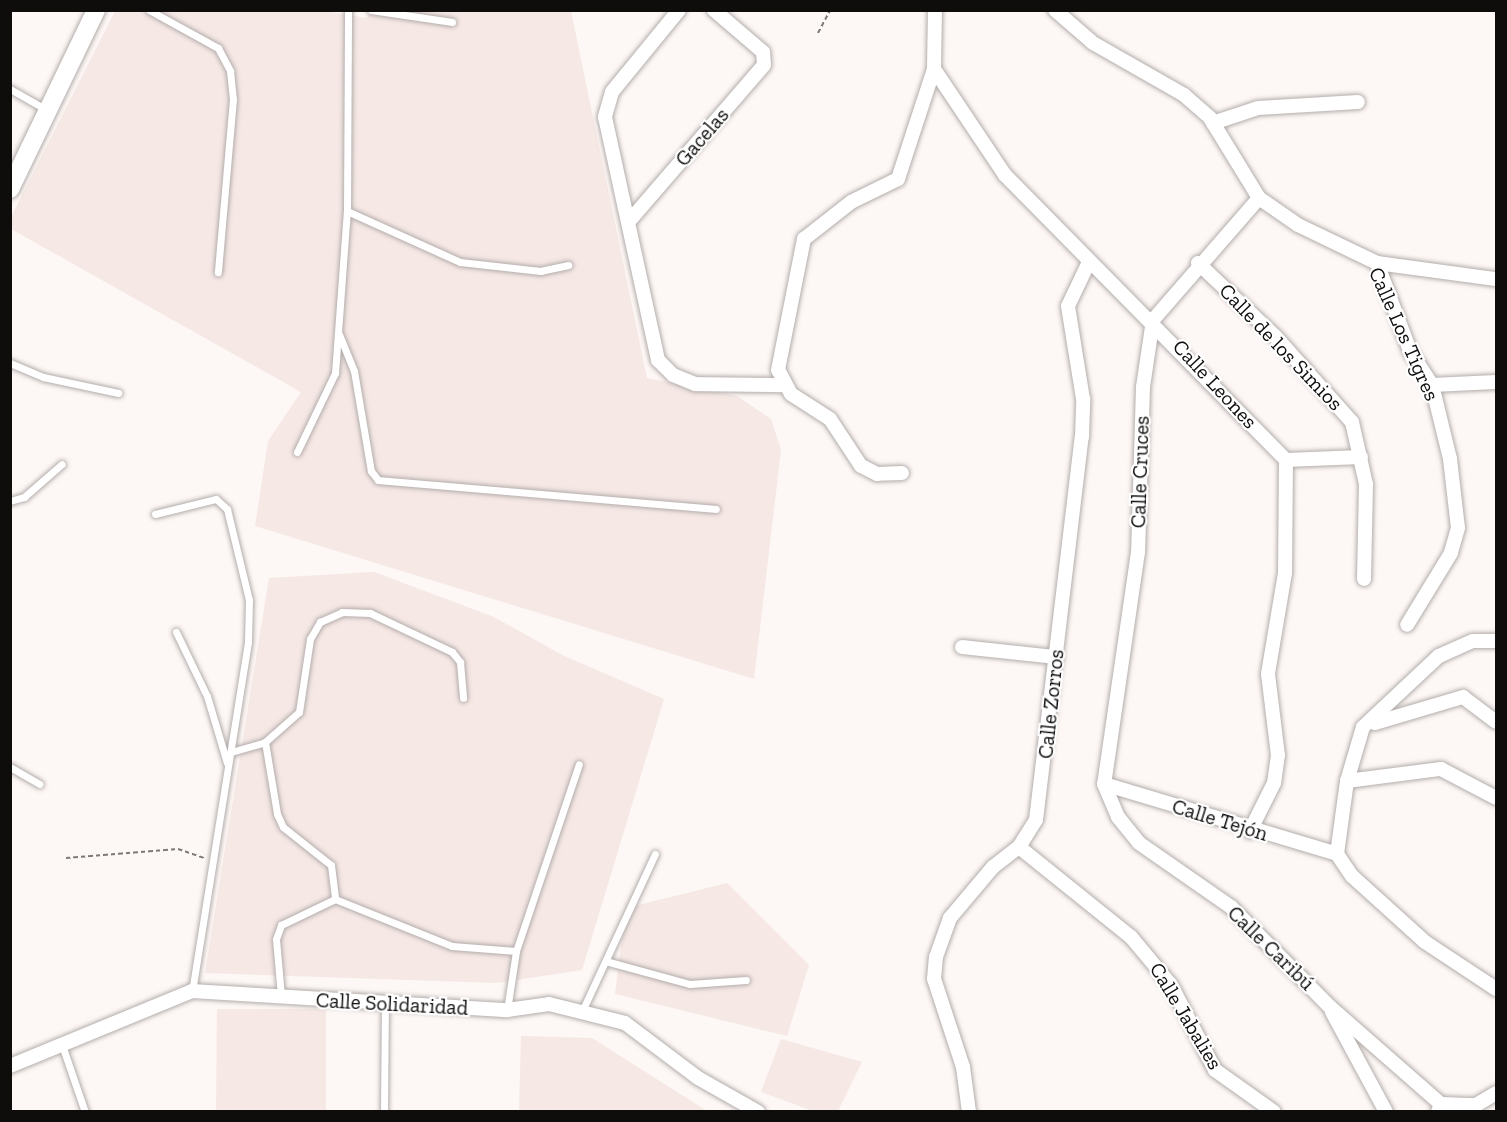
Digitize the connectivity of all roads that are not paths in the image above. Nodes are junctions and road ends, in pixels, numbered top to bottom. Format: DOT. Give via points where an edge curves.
graph roads {
  1 [pos="96,10"];
  2 [pos="149,10"];
  3 [pos="348,10"];
  4 [pos="371,10"];
  5 [pos="679,10"];
  6 [pos="935,10"];
  7 [pos="1055,10"];
  8 [pos="720,12"];
  9 [pos="452,22"];
  10 [pos="934,69"];
  11 [pos="10,89"];
  12 [pos="1358,102"];
  13 [pos="49,112"];
  14 [pos="1213,123"];
  15 [pos="10,189"];
  16 [pos="1259,198"];
  17 [pos="347,211"];
  18 [pos="631,219"];
  19 [pos="1089,262"];
  20 [pos="1198,263"];
  21 [pos="1377,263"];
  22 [pos="568,265"];
  23 [pos="219,272"];
  24 [pos="1497,279"];
  25 [pos="1154,320"];
  26 [pos="339,334"];
  27 [pos="10,363"];
  28 [pos="1497,382"];
  29 [pos="782,385"];
  30 [pos="1432,385"];
  31 [pos="118,393"];
  32 [pos="297,452"];
  33 [pos="1361,457"];
  34 [pos="1286,460"];
  35 [pos="62,464"];
  36 [pos="902,473"];
  37 [pos="10,501"];
  38 [pos="716,509"];
  39 [pos="155,514"];
  40 [pos="1364,579"];
  41 [pos="1407,624"];
  42 [pos="176,632"];
  43 [pos="1497,641"];
  44 [pos="962,647"];
  45 [pos="1056,657"];
  46 [pos="463,698"];
  47 [pos="1497,722"];
  48 [pos="1372,723"];
  49 [pos="264,742"];
  50 [pos="231,752"];
  51 [pos="579,764"];
  52 [pos="228,765"];
  53 [pos="10,767"];
  54 [pos="1347,781"];
  55 [pos="40,784"];
  56 [pos="1104,784"];
  57 [pos="1497,798"];
  58 [pos="1250,831"];
  59 [pos="1019,847"];
  60 [pos="655,854"];
  61 [pos="1337,854"];
  62 [pos="335,899"];
  63 [pos="516,951"];
  64 [pos="609,962"];
  65 [pos="746,980"];
  66 [pos="1497,989"];
  67 [pos="192,991"];
  68 [pos="281,997"];
  69 [pos="385,1003"];
  70 [pos="1329,1006"];
  71 [pos="583,1009"];
  72 [pos="507,1010"];
  73 [pos="62,1045"];
  74 [pos="10,1066"];
  75 [pos="1497,1093"];
  76 [pos="1440,1108"];
  77 [pos="749,1110"];
  78 [pos="85,1112"];
  79 [pos="384,1112"];
  80 [pos="969,1112"];
  81 [pos="1274,1112"];
  82 [pos="1386,1112"];
  1 -- 13 [label="main road"];
  2 -- 23 [label="lane" via="218,48 230,71 233,99"];
  3 -- 17 [label="lane"];
  4 -- 9 [label="lane"];
  5 -- 18 [label="street" via="612,92 604,117"];
  6 -- 10 [label="street"];
  7 -- 14 [label="street, Calle Los Tigres" via="1093,43 1184,95"];
  8 -- 18 [label="street, Gacelas" via="762,52 764,65"];
  10 -- 19 [label="street, Calle Leones" via="1005,175"];
  10 -- 29 [label="street" via="898,179 851,202 804,239 778,370"];
  11 -- 13 [label="lane"];
  12 -- 14 [label="street" via="1258,108"];
  13 -- 15 [label="main road"];
  14 -- 16 [label="street, Calle Los Tigres"];
  16 -- 20 [label="street, Calle Cruces"];
  16 -- 21 [label="street, Calle Los Tigres" via="1298,225"];
  17 -- 22 [label="lane" via="460,262 540,271"];
  17 -- 26 [label="lane"];
  18 -- 29 [label="street" via="658,360 673,375 695,384"];
  19 -- 25 [label="street, Calle Leones"];
  19 -- 45 [label="street, Calle Zorros" via="1067,312 1083,399 1083,428"];
  20 -- 25 [label="street, Calle Cruces"];
  20 -- 33 [label="street, Calle de los Simios" via="1331,395 1352,422"];
  21 -- 24 [label="street"];
  21 -- 30 [label="street, Calle Los Tigres" via="1410,351"];
  25 -- 34 [label="street, Calle Leones"];
  25 -- 56 [label="street, Calle Cruces" via="1143,387 1138,552"];
  26 -- 32 [label="lane" via="335,373"];
  26 -- 38 [label="lane" via="354,371 371,471 378,480"];
  27 -- 31 [label="lane" via="43,377"];
  28 -- 30 [label="street"];
  29 -- 36 [label="street" via="830,419 861,466 877,474"];
  30 -- 41 [label="street, Calle Los Tigres" via="1450,459 1458,528 1451,554"];
  33 -- 34 [label="street"];
  33 -- 40 [label="street, Calle de los Simios" via="1369,538"];
  34 -- 58 [label="street" via="1285,573 1268,674 1278,755 1274,783"];
  35 -- 37 [label="lane" via="24,497"];
  39 -- 50 [label="lane" via="201,499 216,499 226,509 249,600"];
  42 -- 52 [label="lane" via="207,696"];
  43 -- 48 [label="street" via="1473,641 1439,656"];
  44 -- 45 [label="street"];
  45 -- 59 [label="street, Calle Zorros" via="1041,797 1036,820"];
  46 -- 49 [label="lane" via="460,662 452,652 370,613 342,612 320,622 310,639 299,712"];
  47 -- 48 [label="street" via="1463,697 1452,697 1407,717"];
  48 -- 54 [label="street" via="1356,741"];
  49 -- 50 [label="lane"];
  49 -- 62 [label="lane" via="277,814 283,827 331,865"];
  50 -- 52 [label="lane"];
  51 -- 63 [label="lane"];
  52 -- 67 [label="lane"];
  53 -- 55 [label="lane"];
  54 -- 57 [label="street" via="1441,769"];
  54 -- 61 [label="street"];
  56 -- 58 [label="street, Calle Tejón"];
  56 -- 70 [label="street, Calle Caribú" via="1118,818 1139,843 1231,907"];
  58 -- 61 [label="street, Calle Tejón"];
  59 -- 80 [label="street, Calle Zorros" via="993,867 950,918 936,957 934,979 963,1067"];
  59 -- 81 [label="street, Calle Jabalies" via="1131,937 1171,985 1215,1070"];
  60 -- 64 [label="lane"];
  61 -- 66 [label="street" via="1352,876 1425,942"];
  62 -- 63 [label="lane" via="452,946"];
  62 -- 68 [label="lane" via="281,925 276,939"];
  63 -- 72 [label="lane"];
  64 -- 65 [label="lane" via="690,984"];
  64 -- 71 [label="lane"];
  67 -- 68 [label="street, Calle Solidaridad"];
  67 -- 73 [label="street, Calle Solidaridad"];
  68 -- 69 [label="street, Calle Solidaridad"];
  69 -- 72 [label="street, Calle Solidaridad"];
  69 -- 79 [label="lane"];
  70 -- 76 [label="street, Calle Caribú"];
  70 -- 82 [label="street"];
  71 -- 72 [label="street, Calle Solidaridad" via="549,1004"];
  71 -- 77 [label="street, Calle Solidaridad" via="625,1023"];
  73 -- 74 [label="street, Calle Solidaridad"];
  73 -- 78 [label="lane"];
  75 -- 76 [label="street" via="1476,1105"];
}
